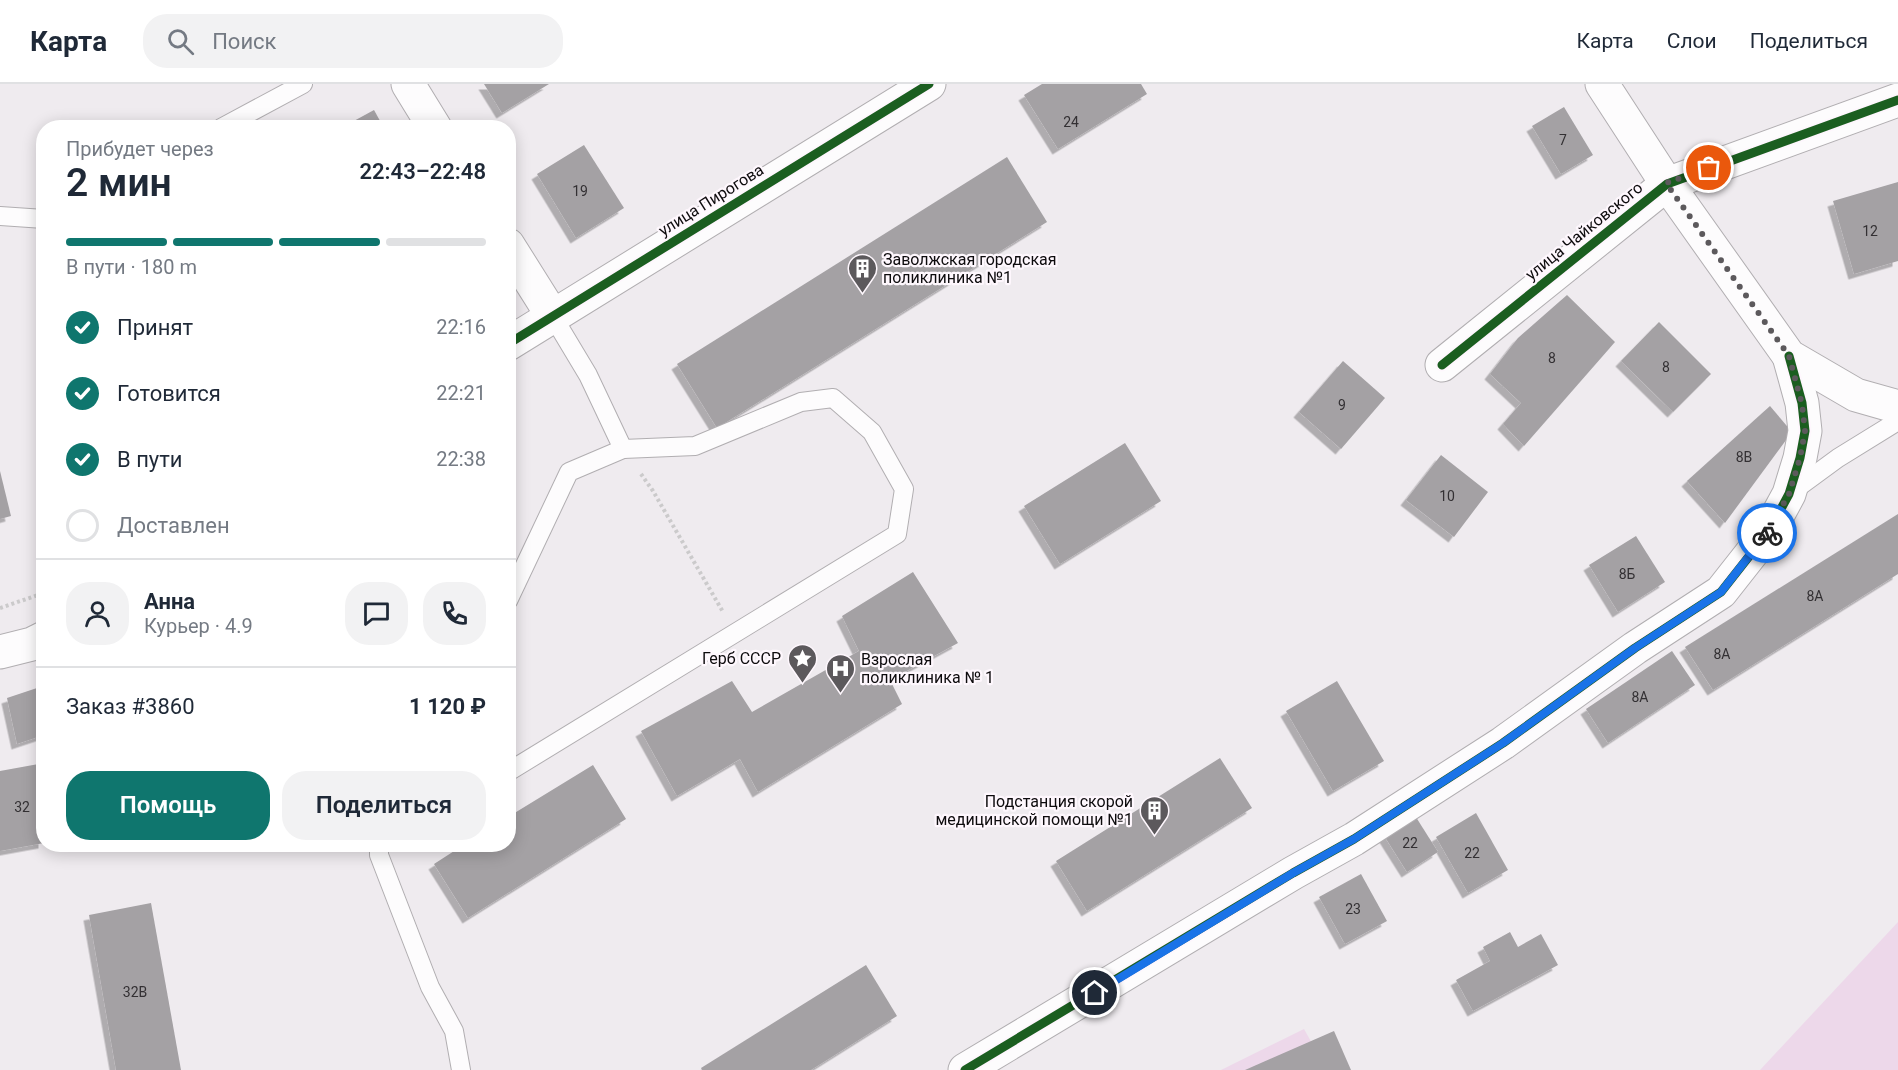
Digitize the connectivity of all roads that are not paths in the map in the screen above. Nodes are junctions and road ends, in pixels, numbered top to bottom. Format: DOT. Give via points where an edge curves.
graph roads {
  1 [pos="303,84"];
  2 [pos="408,84"];
  3 [pos="929,84"];
  4 [pos="1602,84"];
  5 [pos="1898,100"];
  6 [pos="236,120"];
  7 [pos="430,120"];
  8 [pos="1666,183"];
  9 [pos="0,216"];
  10 [pos="36,218"];
  11 [pos="516,258"];
  12 [pos="552,315"];
  13 [pos="516,339"];
  14 [pos="1789,356"];
  15 [pos="1442,365"];
  16 [pos="1898,407"];
  17 [pos="1898,421"];
  18 [pos="623,449"];
  19 [pos="1789,494"];
  20 [pos="516,584"];
  21 [pos="36,642"];
  22 [pos="0,652"];
  23 [pos="516,767"];
  24 [pos="379,852"];
  25 [pos="461,1070"];
  26 [pos="965,1070"];
  1 -- 6 [label="lane"];
  2 -- 7 [label="street"];
  3 -- 12 [label="street, улица Пирогова"];
  4 -- 8 [label="street"];
  5 -- 8 [label="street, улица Чайковского"];
  8 -- 14 [label="street"];
  8 -- 15 [label="street, улица Чайковского"];
  9 -- 10 [label="lane"];
  11 -- 12 [label="street"];
  12 -- 13 [label="street, улица Пирогова"];
  12 -- 18 [label="lane" via="588,375"];
  14 -- 16 [label="street" via="1856,395"];
  14 -- 19 [label="street" via="1805,431"];
  17 -- 19 [label="lane"];
  18 -- 20 [label="lane" via="569,472"];
  18 -- 23 [label="lane" via="695,446 801,402 833,398 872,432 904,489 897,534"];
  19 -- 26 [label="street" via="1769,531 1721,592 1503,743 1354,839"];
  21 -- 22 [label="street"];
  24 -- 25 [label="lane" via="430,987 454,1031"];
}
